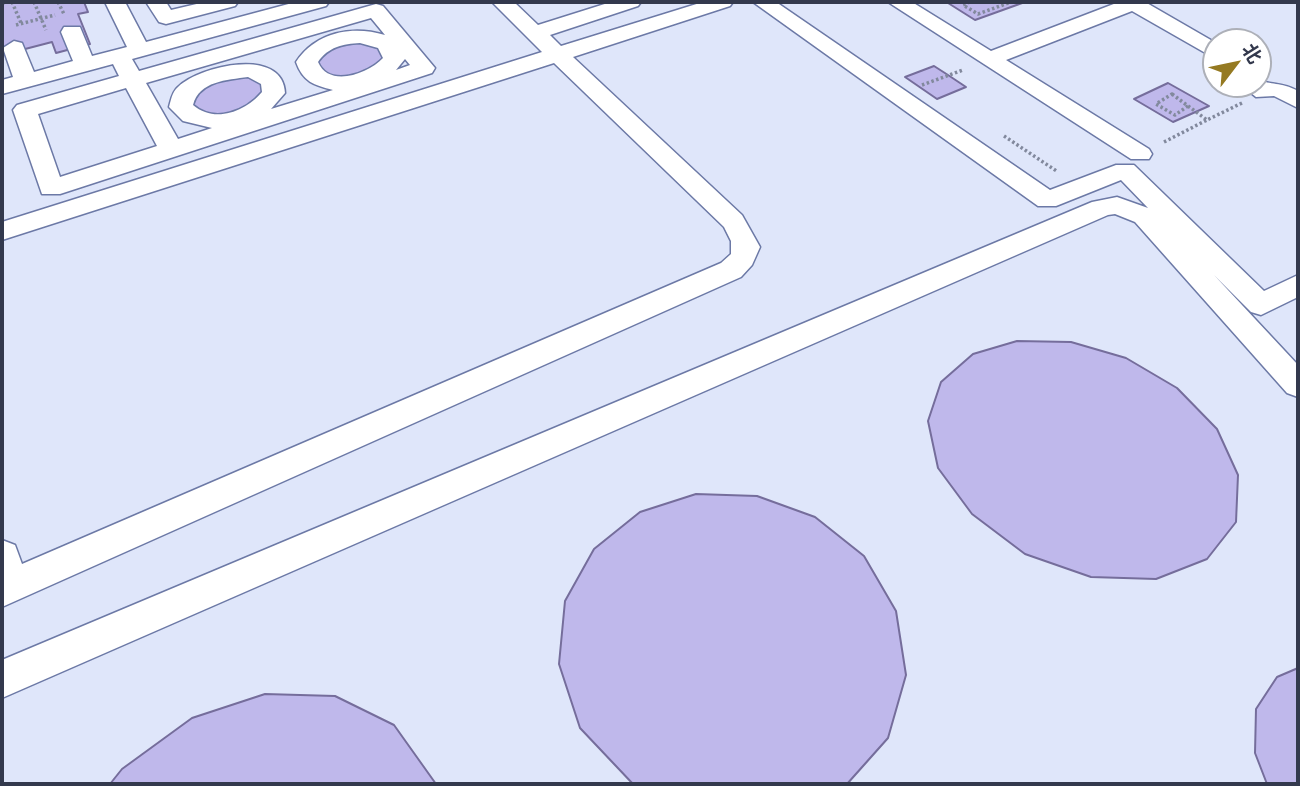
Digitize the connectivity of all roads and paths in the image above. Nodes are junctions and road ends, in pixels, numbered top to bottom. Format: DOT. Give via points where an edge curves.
graph roads {
  1 [pos="10,2"];
  2 [pos="34,2"];
  3 [pos="115,2"];
  4 [pos="187,2"];
  5 [pos="223,2"];
  6 [pos="319,2"];
  7 [pos="502,2"];
  8 [pos="637,2"];
  9 [pos="723,2"];
  10 [pos="763,2"];
  11 [pos="898,2"];
  12 [pos="970,2"];
  13 [pos="1011,2"];
  14 [pos="1133,2"];
  15 [pos="2,4"];
  16 [pos="272,8"];
  17 [pos="160,9"];
  18 [pos="75,10"];
  19 [pos="379,14"];
  20 [pos="41,18"];
  21 [pos="21,23"];
  22 [pos="72,32"];
  23 [pos="330,33"];
  24 [pos="535,33"];
  25 [pos="292,34"];
  26 [pos="17,36"];
  27 [pos="362,37"];
  28 [pos="50,38"];
  29 [pos="258,44"];
  30 [pos="1202,44"];
  31 [pos="396,51"];
  32 [pos="130,53"];
  33 [pos="558,54"];
  34 [pos="990,59"];
  35 [pos="85,65"];
  36 [pos="221,67"];
  37 [pos="318,68"];
  38 [pos="134,79"];
  39 [pos="26,81"];
  40 [pos="369,82"];
  41 [pos="2,87"];
  42 [pos="1272,88"];
  43 [pos="273,89"];
  44 [pos="897,95"];
  45 [pos="186,97"];
  46 [pos="1241,98"];
  47 [pos="1298,101"];
  48 [pos="1189,104"];
  49 [pos="299,107"];
  50 [pos="153,116"];
  51 [pos="246,120"];
  52 [pos="1207,120"];
  53 [pos="211,121"];
  54 [pos="172,149"];
  55 [pos="1140,154"];
  56 [pos="2,231"];
  57 [pos="1298,285"];
  58 [pos="1298,385"];
  59 [pos="4,578"];
  60 [pos="2,679"];
  1 -- 15 [label="path"];
  1 -- 21 [label="path"];
  2 -- 20 [label="path"];
  3 -- 32 [label="street"];
  4 -- 17 [label="street"];
  5 -- 17 [label="street" via="166,18"];
  6 -- 16 [label="street"];
  7 -- 24 [label="street"];
  8 -- 24 [label="street"];
  9 -- 33 [label="street"];
  10 -- 44 [label="street"];
  11 -- 34 [label="street"];
  12 -- 13 [label="path" via="962,5 978,14"];
  14 -- 30 [label="street"];
  14 -- 34 [label="street"];
  16 -- 25 [label="street"];
  16 -- 32 [label="street"];
  18 -- 20 [label="path"];
  19 -- 23 [label="street" via="376,10"];
  19 -- 27 [label="street"];
  19 -- 31 [label="street"];
  20 -- 21 [label="path"];
  20 -- 28 [label="path"];
  21 -- 26 [label="path"];
  21 -- 26 [label="path"];
  22 -- 35 [label="street"];
  23 -- 25 [label="street"];
  23 -- 27 [label="street"];
  23 -- 37 [label="street"];
  24 -- 33 [label="street"];
  25 -- 29 [label="street"];
  26 -- 39 [label="street"];
  27 -- 31 [label="street" via="381,40"];
  29 -- 36 [label="street"];
  29 -- 37 [label="street"];
  29 -- 43 [label="street"];
  31 -- 40 [label="street"];
  31 -- 40 [label="street" via="424,68"];
  32 -- 35 [label="street"];
  32 -- 38 [label="street"];
  33 -- 56 [label="street"];
  33 -- 59 [label="street" via="733,221 746,239 748,250 742,261 731,270"];
  34 -- 44 [label="path"];
  34 -- 55 [label="street"];
  35 -- 39 [label="street"];
  36 -- 38 [label="street"];
  36 -- 43 [label="street" via="261,73"];
  36 -- 45 [label="street"];
  37 -- 40 [label="street"];
  37 -- 43 [label="street"];
  37 -- 49 [label="street"];
  38 -- 45 [label="street"];
  38 -- 50 [label="street"];
  38 -- 54 [label="street" via="25,110 51,188"];
  39 -- 41 [label="street"];
  40 -- 49 [label="street"];
  42 -- 47 [label="street"];
  43 -- 49 [label="street"];
  43 -- 51 [label="street"];
  44 -- 57 [label="street" via="1047,201 1125,170 1261,304"];
  45 -- 50 [label="street"];
  45 -- 53 [label="street" via="197,119"];
  46 -- 52 [label="path"];
  48 -- 48 [label="path" via="1172,94 1156,104 1175,115"];
  48 -- 52 [label="path"];
  49 -- 51 [label="street"];
  50 -- 54 [label="street"];
  51 -- 53 [label="street"];
  51 -- 54 [label="street"];
  52 -- 55 [label="path"];
  53 -- 54 [label="street"];
  58 -- 60 [label="street" via="1144,216 1117,205 1101,208"];
}
